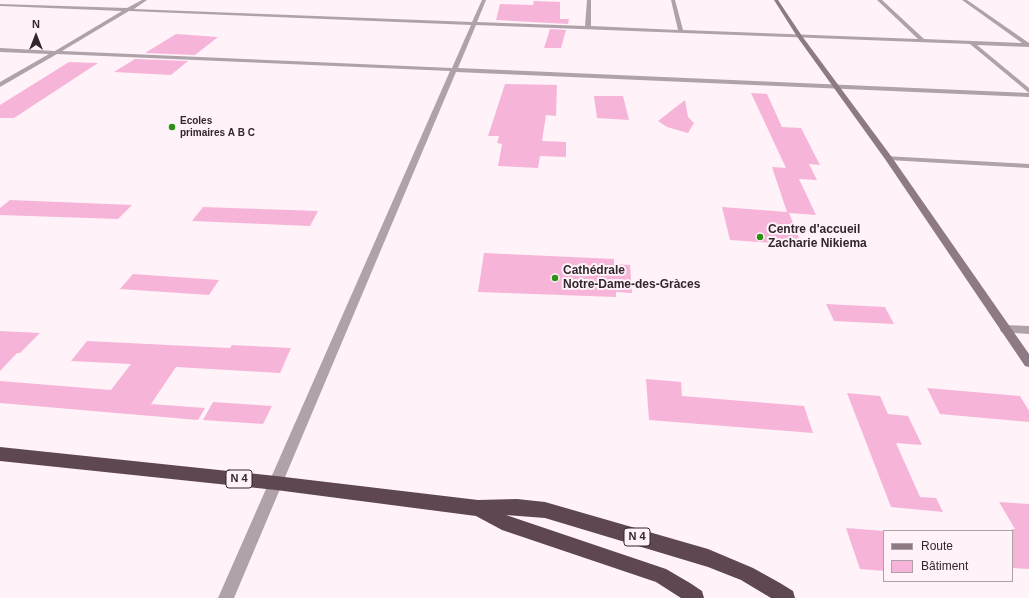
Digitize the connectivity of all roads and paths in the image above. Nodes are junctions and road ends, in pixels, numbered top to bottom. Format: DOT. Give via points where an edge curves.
graph roads {
  1 [pos="145,0"];
  2 [pos="484,0"];
  3 [pos="589,0"];
  4 [pos="673,0"];
  5 [pos="776,0"];
  6 [pos="879,0"];
  7 [pos="964,0"];
  8 [pos="0,6"];
  9 [pos="127,10"];
  10 [pos="474,23"];
  11 [pos="588,28"];
  12 [pos="681,32"];
  13 [pos="800,36"];
  14 [pos="923,41"];
  15 [pos="972,43"];
  16 [pos="1029,45"];
  17 [pos="0,50"];
  18 [pos="55,52"];
  19 [pos="455,69"];
  20 [pos="0,85"];
  21 [pos="837,86"];
  22 [pos="1029,91"];
  23 [pos="1029,95"];
  24 [pos="888,158"];
  25 [pos="1029,166"];
  26 [pos="1005,329"];
  27 [pos="1029,330"];
  28 [pos="1029,363"];
  29 [pos="0,454"];
  30 [pos="276,483"];
  31 [pos="478,508"];
  32 [pos="226,598"];
  33 [pos="695,598"];
  34 [pos="786,598"];
  1 -- 9 [label="street"];
  2 -- 10 [label="street"];
  3 -- 11 [label="street"];
  4 -- 12 [label="street"];
  5 -- 13 [label="street"];
  6 -- 14 [label="street"];
  7 -- 16 [label="street"];
  8 -- 9 [label="street"];
  9 -- 10 [label="street"];
  9 -- 18 [label="street"];
  10 -- 11 [label="street"];
  10 -- 19 [label="street"];
  11 -- 12 [label="street"];
  12 -- 13 [label="street"];
  13 -- 14 [label="street"];
  13 -- 21 [label="street"];
  14 -- 15 [label="street"];
  15 -- 16 [label="street"];
  15 -- 22 [label="street"];
  17 -- 18 [label="street"];
  18 -- 19 [label="street"];
  18 -- 20 [label="street"];
  19 -- 21 [label="street"];
  19 -- 30 [label="street"];
  21 -- 23 [label="street"];
  21 -- 24 [label="street"];
  24 -- 25 [label="street"];
  24 -- 26 [label="street"];
  26 -- 27 [label="street"];
  26 -- 28 [label="street"];
  29 -- 30 [label="highway, N 4"];
  30 -- 31 [label="highway, N 4"];
  30 -- 32 [label="street"];
  31 -- 33 [label="highway, N 4" via="502,522 660,575"];
  31 -- 34 [label="highway, N 4" via="545,510 708,558 747,574"];
}
